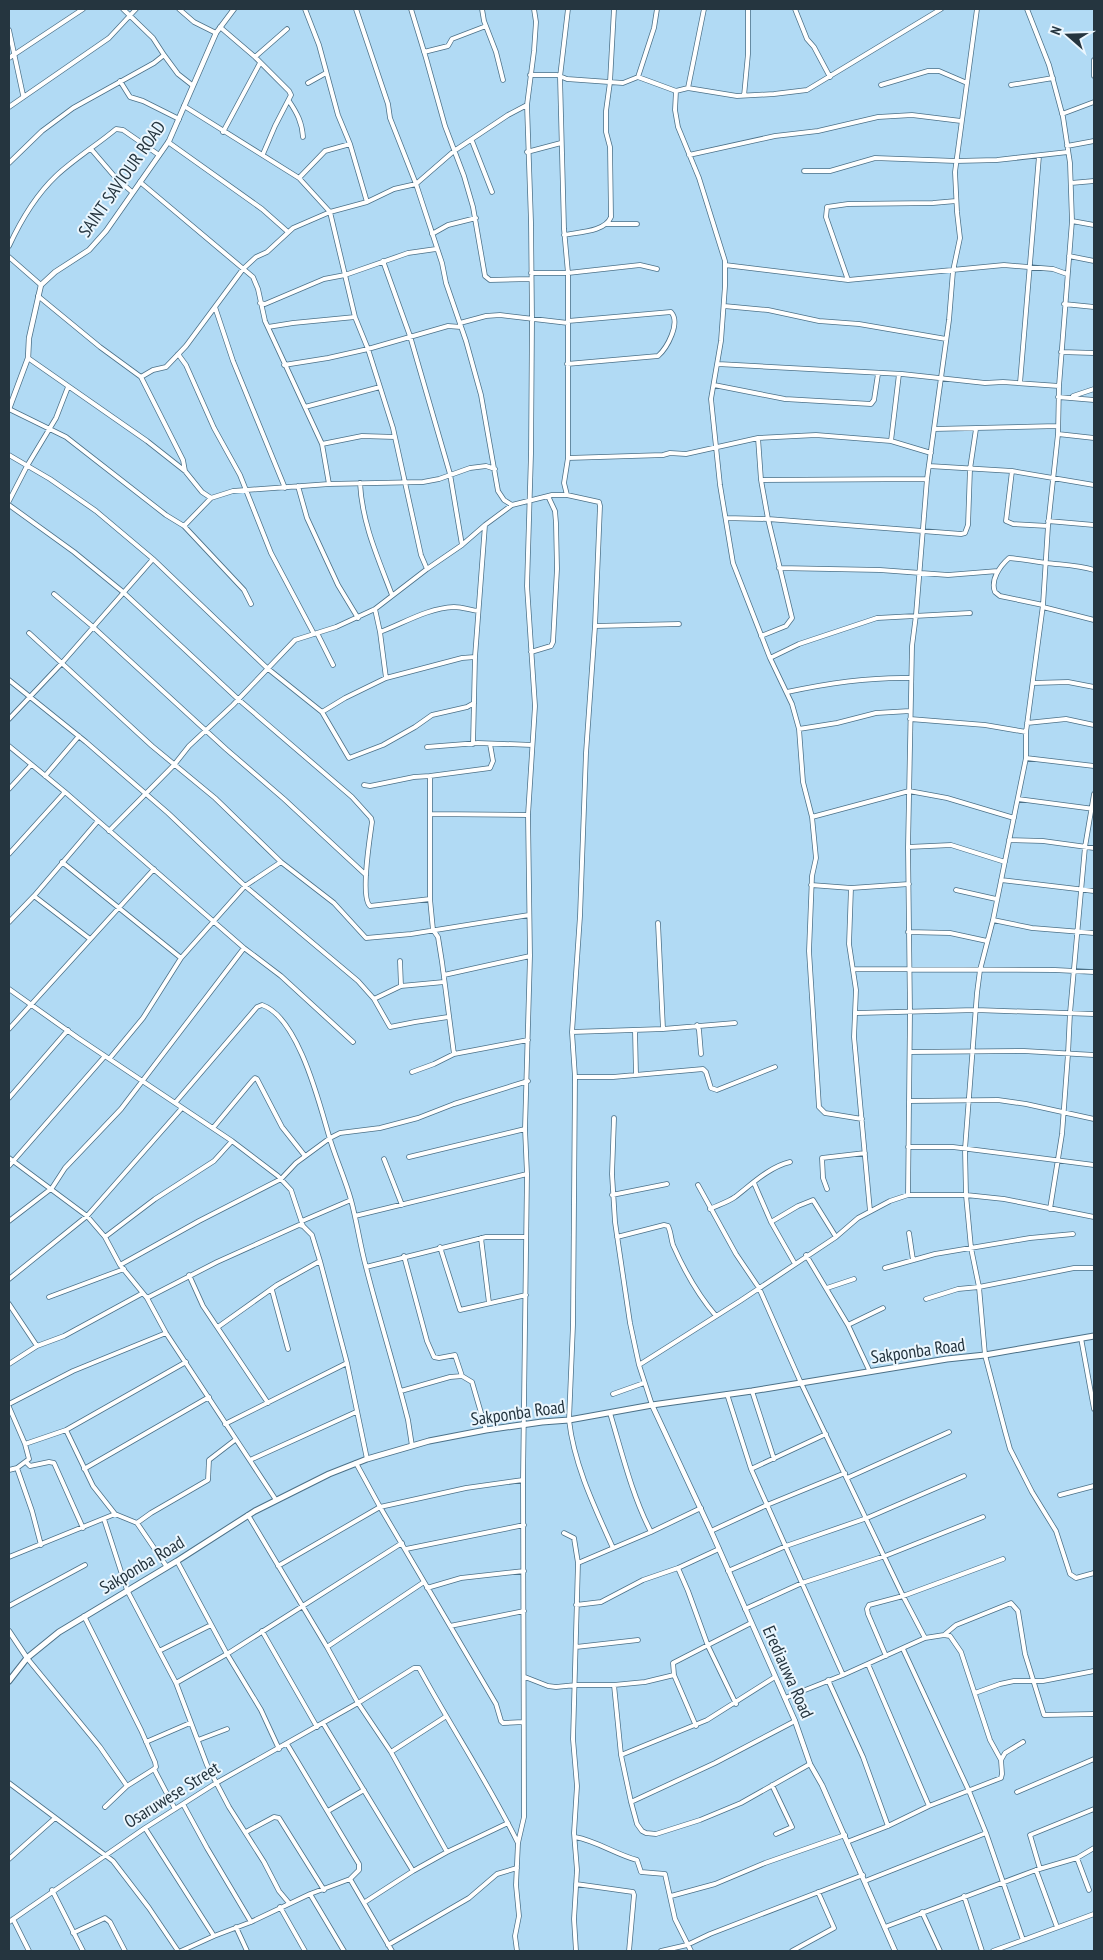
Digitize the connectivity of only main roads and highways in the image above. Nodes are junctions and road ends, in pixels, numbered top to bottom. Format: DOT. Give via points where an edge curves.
graph roads {
  1 [pos="1094,1336"];
  2 [pos="9,1681"];
  1 -- 2 [label="main road, Sakponba Road" via="569,1420 486,1430 367,1459 276,1500 84,1616 27,1658"];
}
